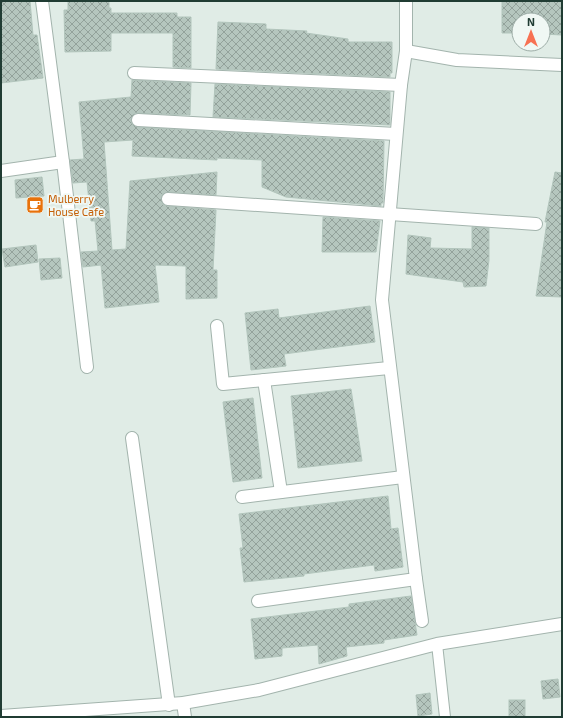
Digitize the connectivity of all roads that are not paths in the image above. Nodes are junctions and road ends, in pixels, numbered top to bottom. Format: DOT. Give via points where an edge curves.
graph roads {
  1 [pos="42,1"];
  2 [pos="406,1"];
  3 [pos="406,51"];
  4 [pos="562,65"];
  5 [pos="134,72"];
  6 [pos="400,85"];
  7 [pos="138,120"];
  8 [pos="396,134"];
  9 [pos="63,162"];
  10 [pos="1,170"];
  11 [pos="168,199"];
  12 [pos="390,213"];
  13 [pos="536,224"];
  14 [pos="217,326"];
  15 [pos="87,367"];
  16 [pos="389,368"];
  17 [pos="264,380"];
  18 [pos="132,438"];
  19 [pos="403,477"];
  20 [pos="281,492"];
  21 [pos="242,497"];
  22 [pos="416,579"];
  23 [pos="258,601"];
  24 [pos="422,621"];
  25 [pos="562,624"];
  26 [pos="437,644"];
  27 [pos="183,703"];
  28 [pos="169,705"];
  29 [pos="1,716"];
  30 [pos="185,717"];
  31 [pos="445,717"];
  1 -- 9 [label="street"];
  2 -- 3 [label="street"];
  3 -- 4 [label="street" via="457,60"];
  3 -- 6 [label="street"];
  5 -- 6 [label="street"];
  6 -- 8 [label="street"];
  7 -- 8 [label="street"];
  8 -- 12 [label="street"];
  9 -- 10 [label="street"];
  9 -- 15 [label="street"];
  11 -- 12 [label="street"];
  12 -- 13 [label="street"];
  12 -- 16 [label="street" via="382,300"];
  14 -- 17 [label="street" via="223,384"];
  16 -- 17 [label="street"];
  16 -- 19 [label="street"];
  17 -- 20 [label="street"];
  18 -- 28 [label="street"];
  19 -- 20 [label="street"];
  19 -- 22 [label="street"];
  20 -- 21 [label="street"];
  22 -- 23 [label="street"];
  22 -- 24 [label="street"];
  25 -- 26 [label="street"];
  26 -- 27 [label="street" via="259,690"];
  26 -- 31 [label="lane"];
  27 -- 28 [label="street"];
  27 -- 30 [label="street"];
  28 -- 29 [label="street"];
}
